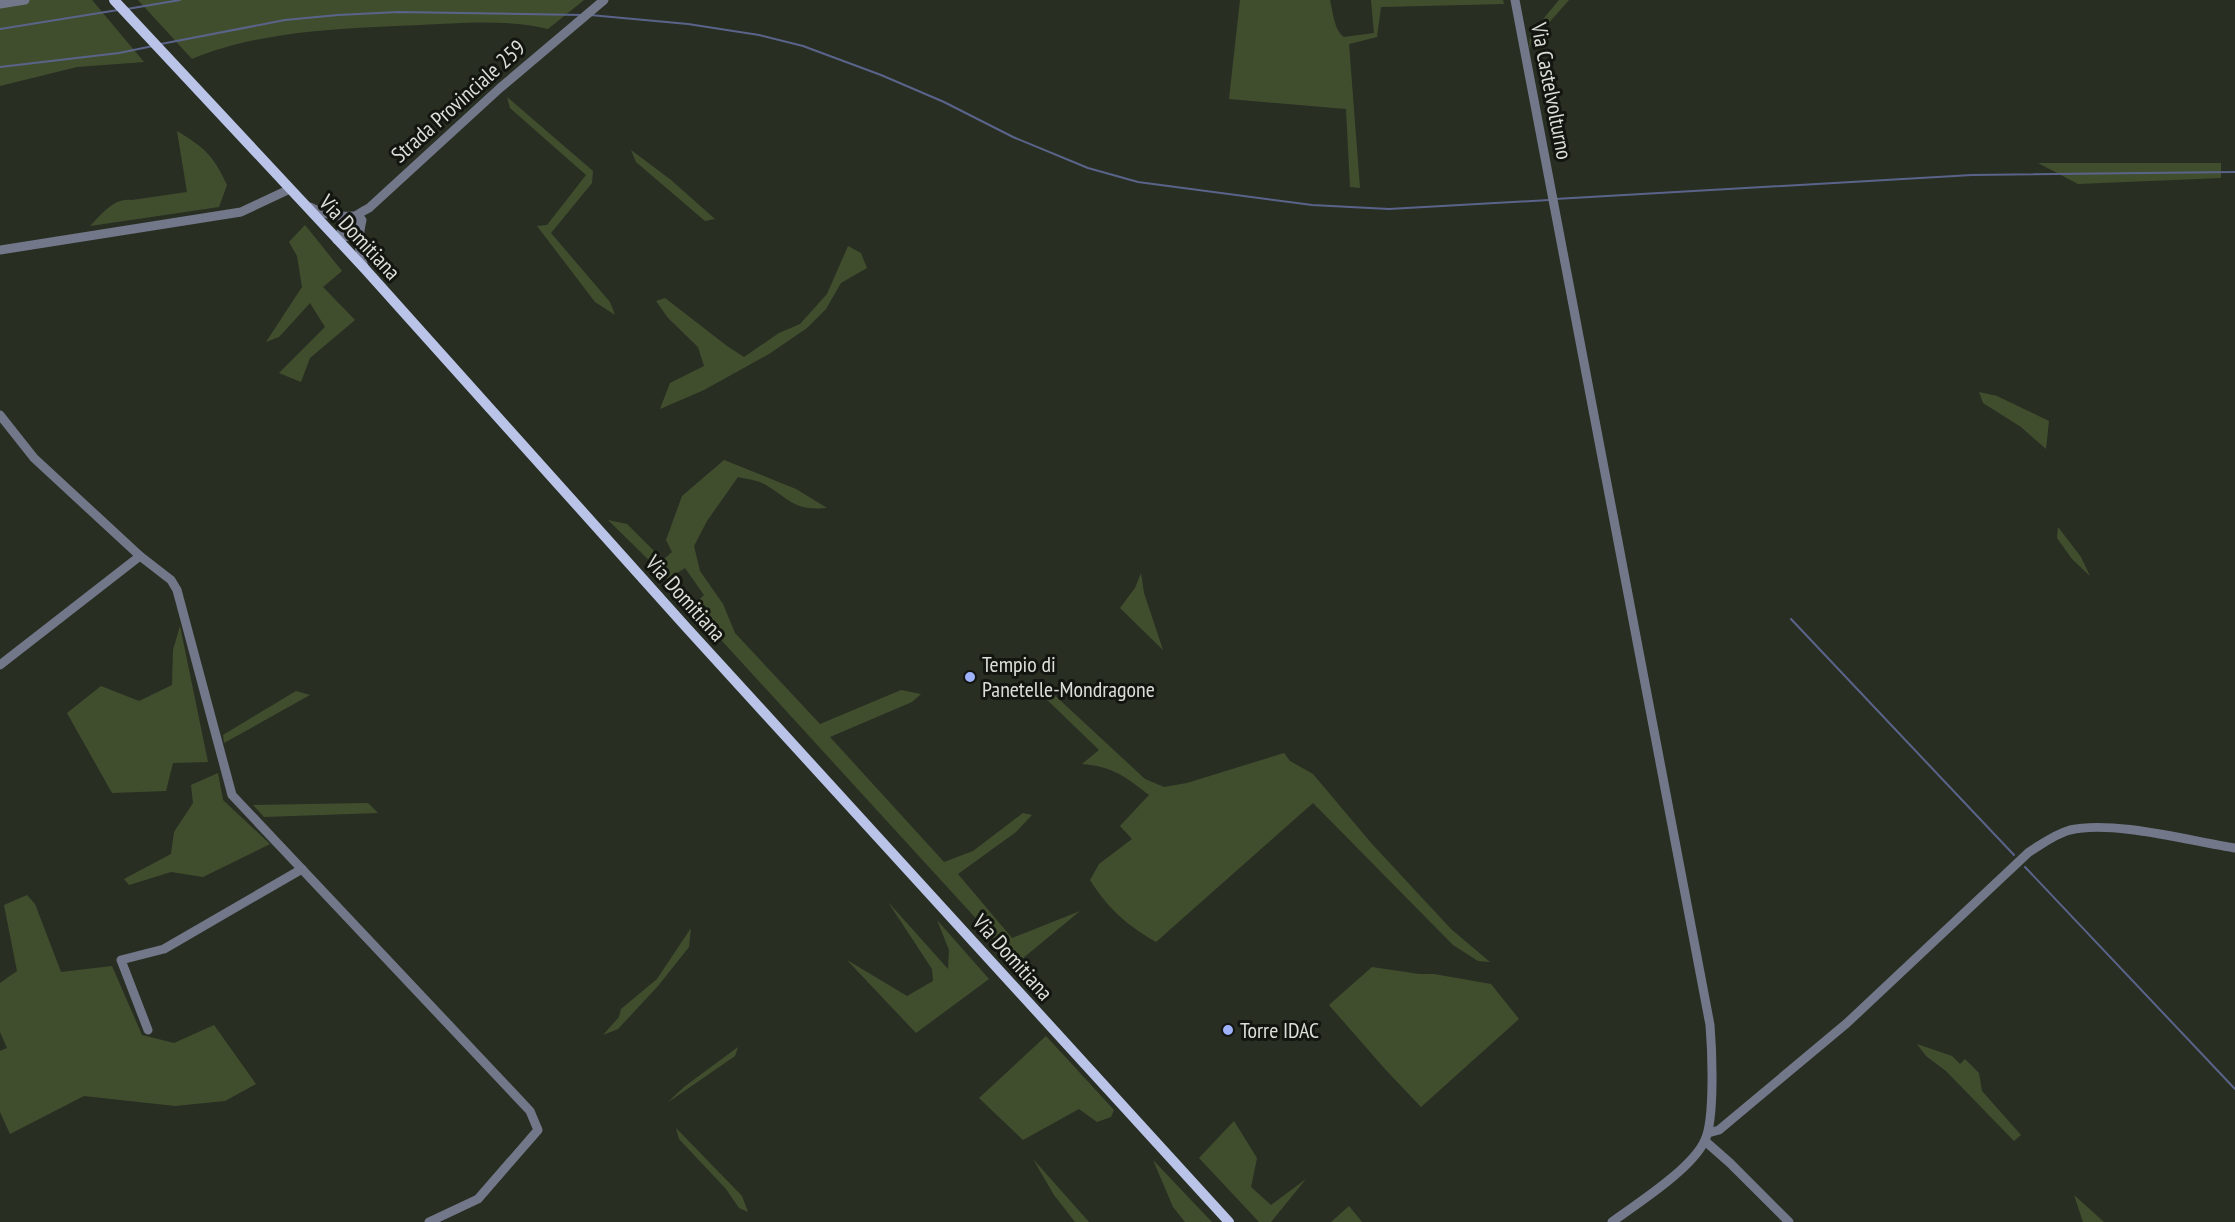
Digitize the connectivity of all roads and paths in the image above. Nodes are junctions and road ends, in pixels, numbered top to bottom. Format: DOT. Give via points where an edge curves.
graph roads {
  1 [pos="25,0"];
  2 [pos="114,0"];
  3 [pos="1515,0"];
  4 [pos="600,3"];
  5 [pos="0,4"];
  6 [pos="290,189"];
  7 [pos="303,203"];
  8 [pos="358,218"];
  9 [pos="337,240"];
  10 [pos="0,250"];
  11 [pos="365,269"];
  12 [pos="0,415"];
  13 [pos="140,556"];
  14 [pos="0,665"];
  15 [pos="2235,848"];
  16 [pos="302,869"];
  17 [pos="148,1030"];
  18 [pos="1706,1137"];
  19 [pos="429,1222"];
  20 [pos="1229,1222"];
  21 [pos="1612,1222"];
  22 [pos="1788,1222"];
  1 -- 5 [label="street"];
  2 -- 6 [label="main road, Via Domitiana"];
  3 -- 18 [label="street, Via Castelvolturno" via="1710,1025"];
  4 -- 8 [label="street, Strada Provinciale 259"];
  6 -- 7 [label="main road, Via Domitiana"];
  6 -- 10 [label="street" via="241,212"];
  7 -- 8 [label="street" via="321,213"];
  7 -- 9 [label="main road, Via Domitiana"];
  8 -- 9 [label="street, Strada Provinciale 259" via="342,228"];
  8 -- 11 [label="street" via="359,252"];
  9 -- 11 [label="main road, Via Domitiana"];
  11 -- 20 [label="main road, Via Domitiana"];
  12 -- 13 [label="street" via="34,458"];
  13 -- 14 [label="street"];
  13 -- 16 [label="street" via="177,590 232,795"];
  15 -- 18 [label="street" via="2094,827 2050,838 2022,859 1847,1023"];
  16 -- 17 [label="street" via="164,949 121,960"];
  16 -- 19 [label="street" via="524,1102 538,1130 478,1199"];
  18 -- 21 [label="street" via="1686,1164"];
  18 -- 22 [label="street"];
}
